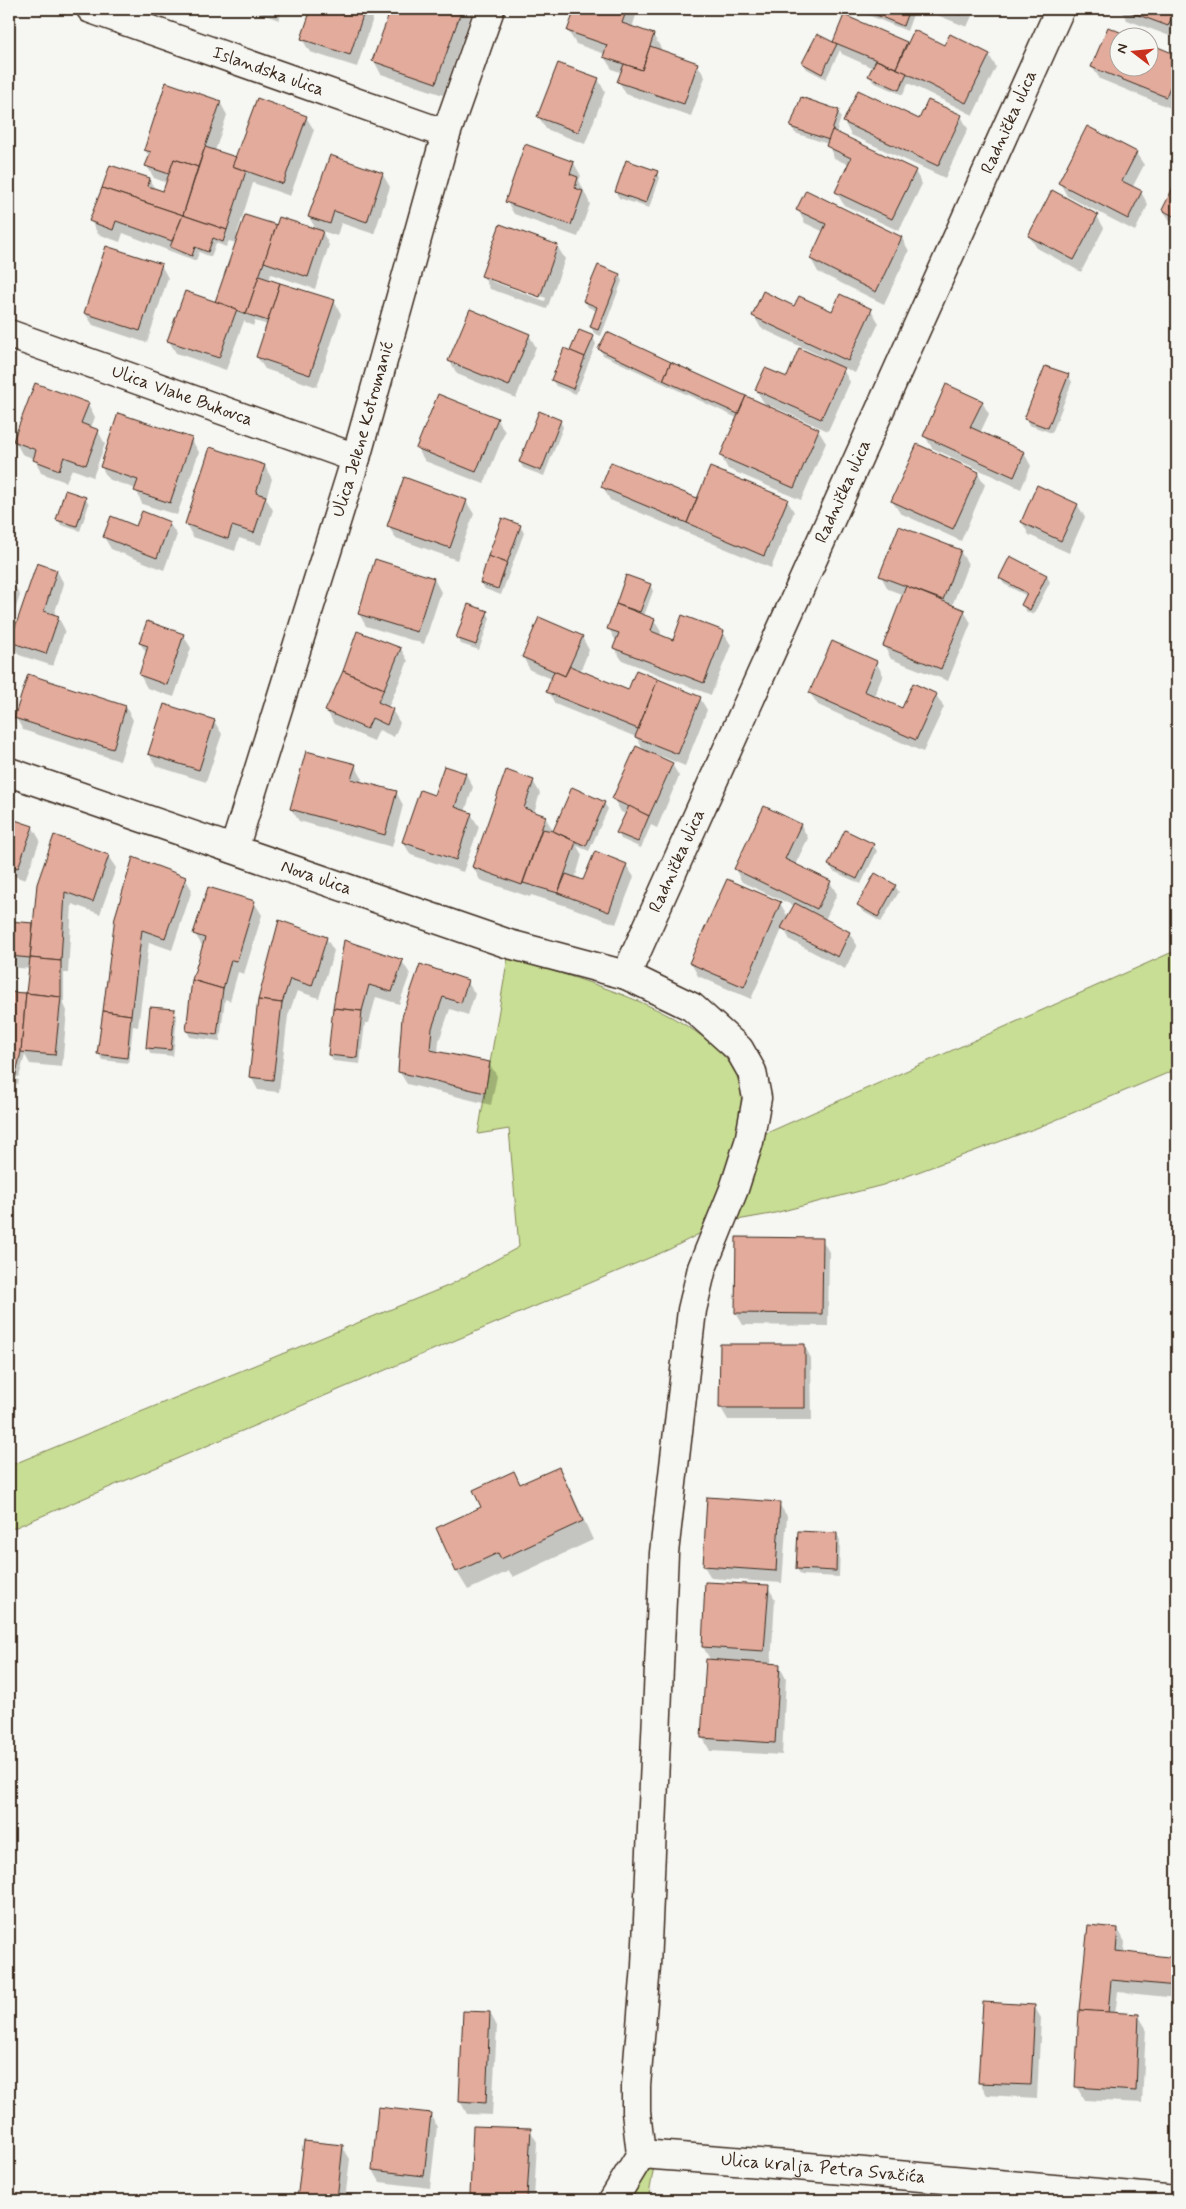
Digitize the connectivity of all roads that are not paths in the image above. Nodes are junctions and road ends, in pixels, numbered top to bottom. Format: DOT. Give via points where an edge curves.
graph roads {
  1 [pos="91,9"];
  2 [pos="490,9"];
  3 [pos="1060,9"];
  4 [pos="446,134"];
  5 [pos="9,334"];
  6 [pos="356,458"];
  7 [pos="9,772"];
  8 [pos="234,849"];
  9 [pos="626,975"];
  10 [pos="641,2154"];
  11 [pos="613,2200"];
  12 [pos="1177,2200"];
  1 -- 4 [label="street, Islandska ulica"];
  2 -- 4 [label="street, Ulica Jelene Kotromanić"];
  3 -- 9 [label="street, Radnička ulica"];
  4 -- 6 [label="street, Ulica Jelene Kotromanić"];
  5 -- 6 [label="street, Ulica Vlahe Bukovca"];
  6 -- 8 [label="street, Ulica Jelene Kotromanić"];
  7 -- 8 [label="street, Nova ulica"];
  8 -- 9 [label="street, Nova ulica" via="510,944"];
  9 -- 10 [label="street, Nova ulica" via="692,1007 739,1049 752,1072 756,1098 749,1142 702,1268 692,1310 666,1544 646,1966 636,2086"];
  10 -- 11 [label="street"];
  10 -- 12 [label="street, Ulica kralja Petra Svačića"];
}
